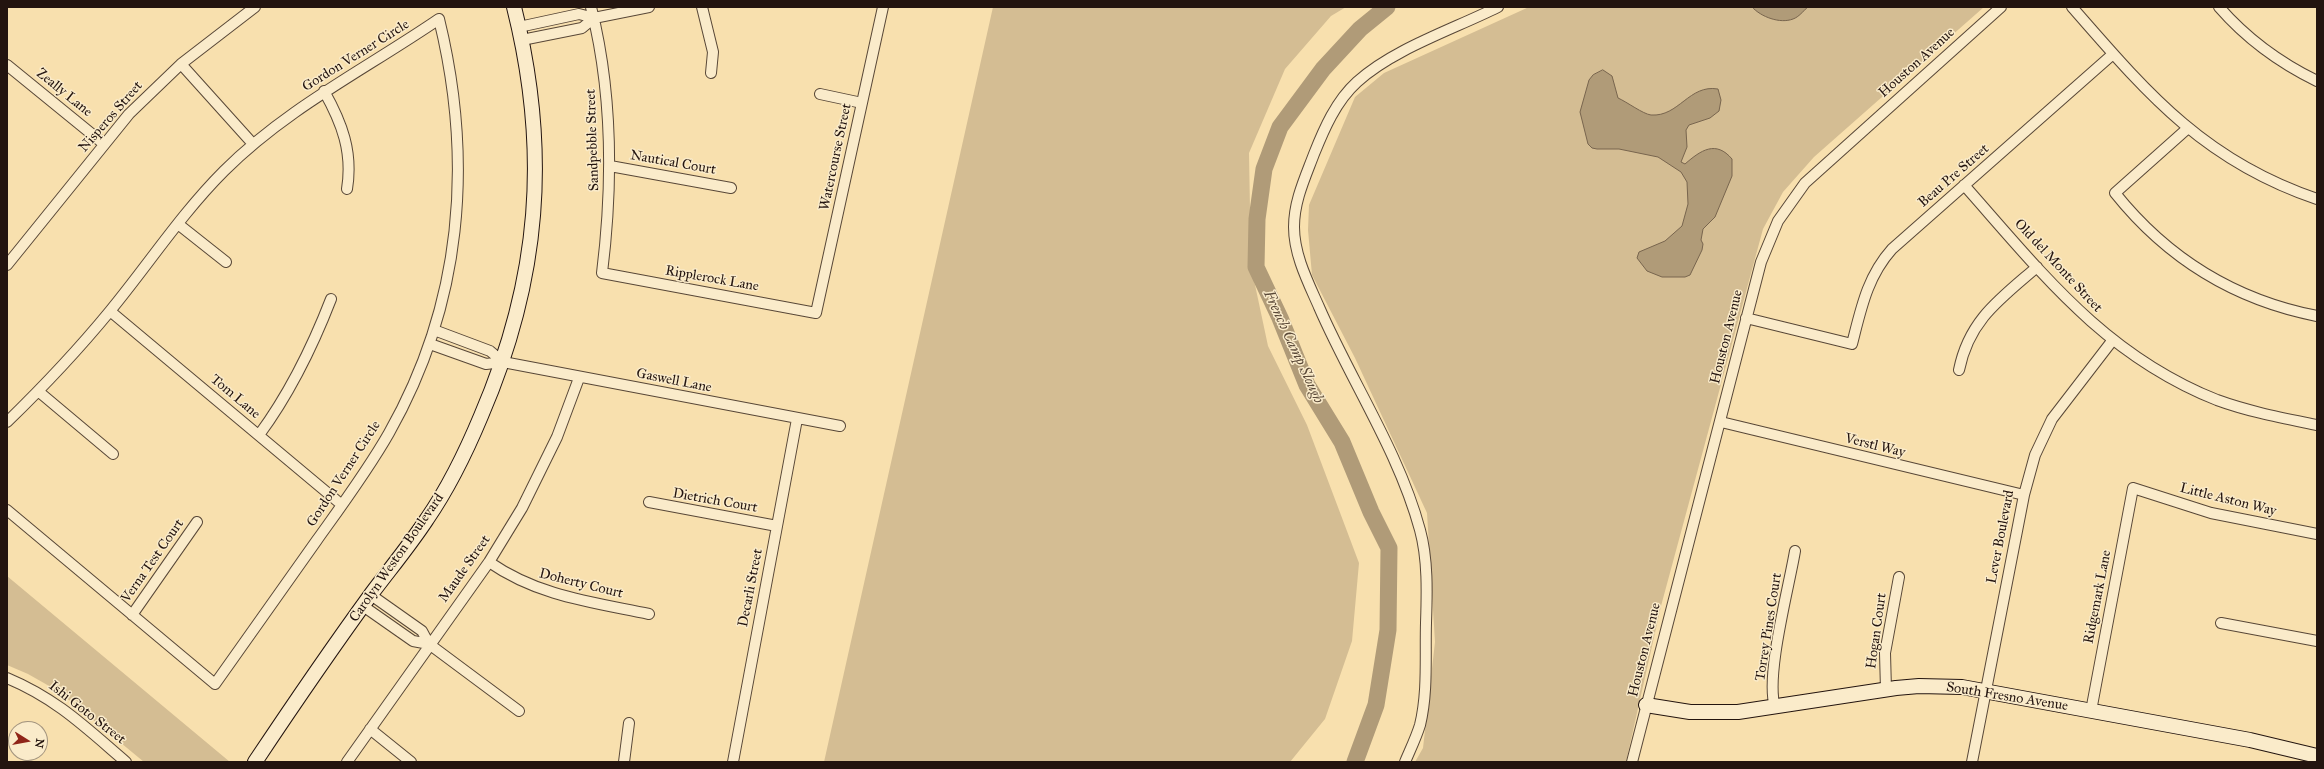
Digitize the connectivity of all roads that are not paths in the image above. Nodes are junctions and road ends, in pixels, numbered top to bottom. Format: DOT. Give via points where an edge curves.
graph roads {
  1 [pos="255,7"];
  2 [pos="514,7"];
  3 [pos="591,7"];
  4 [pos="649,7"];
  5 [pos="702,7"];
  6 [pos="883,7"];
  7 [pos="1498,7"];
  8 [pos="2001,7"];
  9 [pos="2072,7"];
  10 [pos="2219,7"];
  11 [pos="594,18"];
  12 [pos="520,33"];
  13 [pos="2113,54"];
  14 [pos="181,64"];
  15 [pos="7,65"];
  16 [pos="711,73"];
  17 [pos="2317,81"];
  18 [pos="324,91"];
  19 [pos="820,94"];
  20 [pos="862,104"];
  21 [pos="2188,128"];
  22 [pos="104,144"];
  23 [pos="253,144"];
  24 [pos="610,166"];
  25 [pos="1964,185"];
  26 [pos="731,188"];
  27 [pos="347,189"];
  28 [pos="2317,199"];
  29 [pos="178,224"];
  30 [pos="226,262"];
  31 [pos="7,265"];
  32 [pos="2036,267"];
  33 [pos="602,273"];
  34 [pos="331,299"];
  35 [pos="110,311"];
  36 [pos="816,313"];
  37 [pos="2317,316"];
  38 [pos="1746,318"];
  39 [pos="434,330"];
  40 [pos="2112,341"];
  41 [pos="430,344"];
  42 [pos="503,362"];
  43 [pos="1959,370"];
  44 [pos="579,378"];
  45 [pos="38,391"];
  46 [pos="797,419"];
  47 [pos="7,422"];
  48 [pos="1721,422"];
  49 [pos="2317,425"];
  50 [pos="840,426"];
  51 [pos="259,435"];
  52 [pos="113,454"];
  53 [pos="2133,488"];
  54 [pos="2024,495"];
  55 [pos="648,502"];
  56 [pos="342,505"];
  57 [pos="7,510"];
  58 [pos="196,522"];
  59 [pos="777,526"];
  60 [pos="2317,534"];
  61 [pos="1795,551"];
  62 [pos="489,562"];
  63 [pos="1899,577"];
  64 [pos="367,601"];
  65 [pos="649,614"];
  66 [pos="132,615"];
  67 [pos="2221,623"];
  68 [pos="2317,641"];
  69 [pos="429,644"];
  70 [pos="7,678"];
  71 [pos="1886,690"];
  72 [pos="1986,690"];
  73 [pos="1646,705"];
  74 [pos="1775,707"];
  75 [pos="519,711"];
  76 [pos="2090,711"];
  77 [pos="629,723"];
  78 [pos="370,729"];
  79 [pos="2317,756"];
  80 [pos="126,762"];
  81 [pos="255,762"];
  82 [pos="347,762"];
  83 [pos="411,762"];
  84 [pos="624,762"];
  85 [pos="733,762"];
  86 [pos="1405,762"];
  87 [pos="1632,762"];
  88 [pos="1972,762"];
  1 -- 14 [label="street, Nisperos Street"];
  2 -- 12 [label="street, Carolyn Weston Boulevard"];
  3 -- 11 [label="street, Sandpebble Street"];
  4 -- 11 [label="street"];
  5 -- 16 [label="street" via="713,52"];
  6 -- 20 [label="street, Watercourse Street"];
  7 -- 86 [label="street" via="1384,62 1351,88 1325,128 1299,194 1296,210 1295,235 1304,272 1329,330 1398,470 1422,537 1427,592 1425,686 1420,724"];
  8 -- 38 [label="street, Houston Avenue" via="1805,183 1790,202 1769,239"];
  9 -- 13 [label="street"];
  10 -- 17 [label="street" via="2268,52"];
  11 -- 12 [label="street" via="582,28"];
  11 -- 24 [label="street, Sandpebble Street" via="605,87"];
  12 -- 42 [label="street, Carolyn Weston Boulevard" via="535,129 534,205 530,250 521,301"];
  13 -- 21 [label="street" via="2149,94"];
  13 -- 25 [label="street, Beau Pre Street"];
  14 -- 22 [label="street, Nisperos Street"];
  14 -- 23 [label="street"];
  15 -- 22 [label="street, Zeally Lane"];
  18 -- 23 [label="street, Gordon Verner Circle"];
  18 -- 27 [label="street" via="342,127 347,148 350,170"];
  18 -- 39 [label="street, Gordon Verner Circle" via="439,19 456,107 459,179 454,244"];
  19 -- 20 [label="street"];
  20 -- 36 [label="street, Watercourse Street"];
  21 -- 28 [label="street" via="2223,154 2252,171"];
  21 -- 37 [label="street" via="2114,193 2149,232 2193,267 2248,296"];
  22 -- 31 [label="street, Nisperos Street"];
  23 -- 29 [label="street, Gordon Verner Circle" via="203,193"];
  24 -- 26 [label="street, Nautical Court"];
  24 -- 33 [label="street, Sandpebble Street" via="607,234"];
  25 -- 32 [label="street, Old del Monte Street"];
  25 -- 38 [label="street, Beau Pre Street" via="1882,260 1868,285 1852,344"];
  29 -- 30 [label="street"];
  29 -- 35 [label="street, Gordon Verner Circle"];
  32 -- 40 [label="street, Old del Monte Street" via="2081,314"];
  32 -- 43 [label="street" via="1983,316 1967,342"];
  33 -- 36 [label="street, Ripplerock Lane"];
  34 -- 51 [label="street" via="306,360 276,412"];
  35 -- 45 [label="street, Gordon Verner Circle"];
  35 -- 51 [label="street, Tom Lane"];
  38 -- 48 [label="street, Houston Avenue"];
  39 -- 41 [label="street, Gordon Verner Circle"];
  39 -- 42 [label="street, Gaswell Lane" via="490,351"];
  40 -- 49 [label="street, Old del Monte Street" via="2166,376 2218,400 2274,417"];
  40 -- 54 [label="street, Lever Boulevard" via="2052,418 2035,455"];
  41 -- 42 [label="street, Gaswell Lane" via="486,364"];
  41 -- 56 [label="street, Gordon Verner Circle" via="390,432"];
  42 -- 44 [label="street, Gaswell Lane"];
  42 -- 64 [label="street, Carolyn Weston Boulevard" via="465,455 427,520"];
  44 -- 46 [label="street, Gaswell Lane"];
  44 -- 62 [label="street, Maude Street" via="541,472"];
  45 -- 47 [label="street, Gordon Verner Circle"];
  45 -- 52 [label="street"];
  46 -- 50 [label="street, Gaswell Lane"];
  46 -- 59 [label="street, Decarli Street"];
  48 -- 54 [label="street, Verstl Way"];
  48 -- 73 [label="street, Houston Avenue" via="1705,473"];
  51 -- 56 [label="street, Tom Lane"];
  53 -- 60 [label="street, Little Aston Way" via="2211,512"];
  53 -- 76 [label="street, Ridgemark Lane"];
  54 -- 72 [label="street, Lever Boulevard"];
  55 -- 59 [label="street, Dietrich Court"];
  56 -- 66 [label="street, Gordon Verner Circle" via="215,684"];
  57 -- 66 [label="street, Gordon Verner Circle"];
  58 -- 66 [label="street, Verna Test Court"];
  59 -- 85 [label="street, Decarli Street"];
  61 -- 74 [label="street, Torrey Pines Court" via="1774,665 1772,685"];
  62 -- 65 [label="street, Doherty Court" via="510,576 540,590"];
  62 -- 69 [label="street, Maude Street"];
  63 -- 71 [label="street, Hogan Court" via="1885,653"];
  64 -- 69 [label="street" via="413,641"];
  64 -- 81 [label="street, Carolyn Weston Boulevard"];
  67 -- 68 [label="street"];
  69 -- 75 [label="street"];
  69 -- 78 [label="street, Maude Street"];
  70 -- 80 [label="street, Ishi Goto Street" via="38,691 56,703"];
  71 -- 72 [label="street, South Fresno Avenue" via="1940,686"];
  71 -- 74 [label="street, South Fresno Avenue"];
  72 -- 76 [label="street, South Fresno Avenue"];
  72 -- 88 [label="street, Lever Boulevard"];
  73 -- 74 [label="street, South Fresno Avenue" via="1714,713"];
  73 -- 87 [label="street, Houston Avenue"];
  76 -- 79 [label="street, South Fresno Avenue" via="2250,740"];
  77 -- 84 [label="street"];
  78 -- 82 [label="street, Maude Street"];
  78 -- 83 [label="street"];
}
